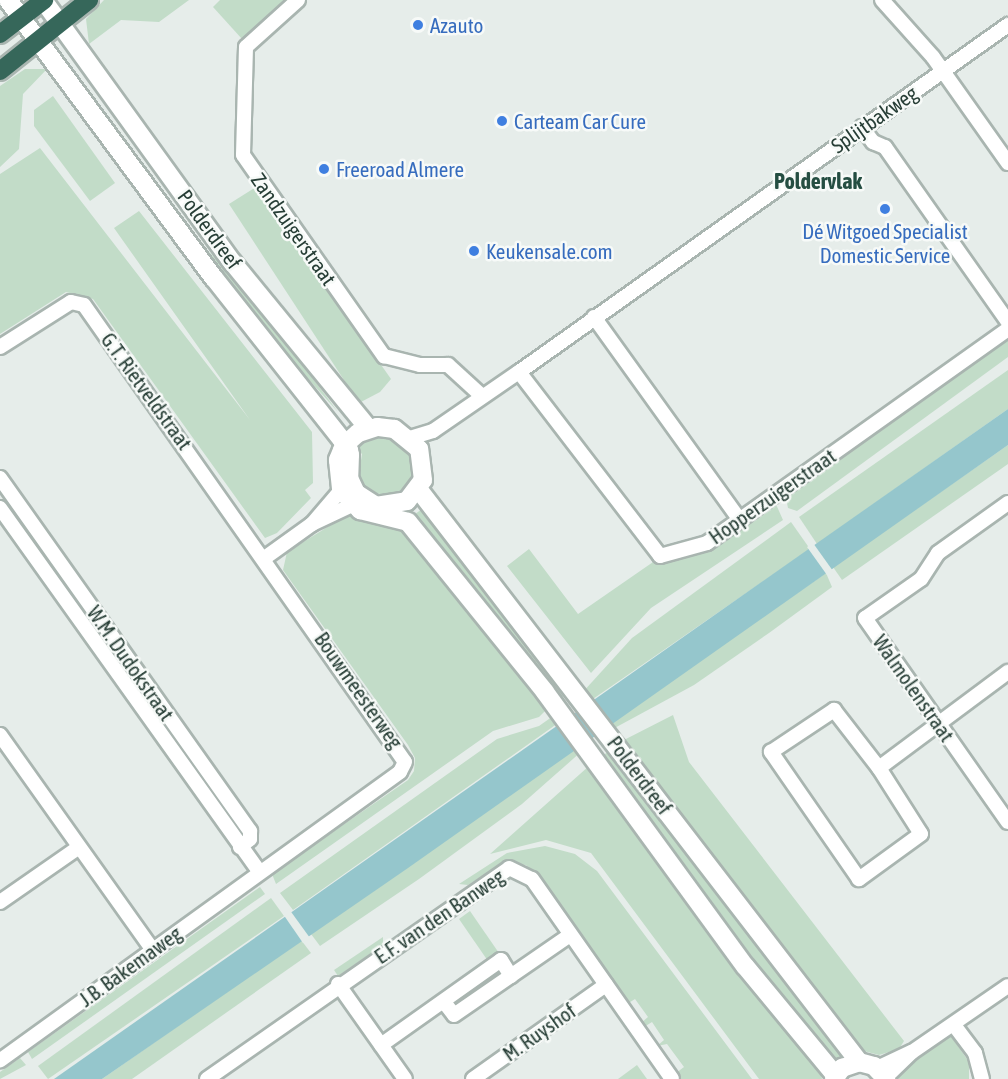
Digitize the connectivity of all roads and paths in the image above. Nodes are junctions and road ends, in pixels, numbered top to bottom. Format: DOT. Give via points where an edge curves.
graph roads {
  1 [pos="8,0"];
  2 [pos="44,0"];
  3 [pos="89,0"];
  4 [pos="298,0"];
  5 [pos="882,0"];
  6 [pos="21,18"];
  7 [pos="63,21"];
  8 [pos="1008,25"];
  9 [pos="0,34"];
  10 [pos="39,41"];
  11 [pos="0,71"];
  12 [pos="944,71"];
  13 [pos="862,127"];
  14 [pos="1008,163"];
  15 [pos="594,317"];
  16 [pos="1008,322"];
  17 [pos="1008,329"];
  18 [pos="0,347"];
  19 [pos="519,372"];
  20 [pos="482,396"];
  21 [pos="368,429"];
  22 [pos="414,444"];
  23 [pos="344,448"];
  24 [pos="0,478"];
  25 [pos="419,490"];
  26 [pos="351,498"];
  27 [pos="1008,503"];
  28 [pos="0,508"];
  29 [pos="740,520"];
  30 [pos="266,557"];
  31 [pos="1008,672"];
  32 [pos="938,724"];
  33 [pos="0,735"];
  34 [pos="879,768"];
  35 [pos="1008,822"];
  36 [pos="79,847"];
  37 [pos="240,847"];
  38 [pos="258,871"];
  39 [pos="0,903"];
  40 [pos="570,935"];
  41 [pos="153,950"];
  42 [pos="479,976"];
  43 [pos="511,976"];
  44 [pos="338,984"];
  45 [pos="606,985"];
  46 [pos="1008,986"];
  47 [pos="461,989"];
  48 [pos="489,991"];
  49 [pos="444,1002"];
  50 [pos="471,1004"];
  51 [pos="954,1025"];
  52 [pos="381,1045"];
  53 [pos="0,1060"];
  54 [pos="859,1062"];
  55 [pos="883,1074"];
  56 [pos="214,1077"];
  57 [pos="835,1077"];
  58 [pos="405,1079"];
  59 [pos="473,1079"];
  60 [pos="672,1079"];
  61 [pos="982,1079"];
  1 -- 6 [label="main road, Polderdreef"];
  2 -- 6 [label="highway"];
  2 -- 7 [label="main road, Polderdreef"];
  3 -- 7 [label="highway"];
  4 -- 20 [label="street, Zandzuigerstraat" via="246,47 243,155 384,356 420,365 448,365"];
  5 -- 12 [label="street"];
  6 -- 9 [label="highway"];
  6 -- 10 [label="main road, Polderdreef"];
  7 -- 10 [label="highway"];
  7 -- 21 [label="main road, Polderdreef" via="233,263"];
  8 -- 12 [label="street, Splijtbakweg"];
  10 -- 11 [label="highway"];
  10 -- 23 [label="main road, Polderdreef"];
  12 -- 13 [label="street, Splijtbakweg"];
  12 -- 14 [label="street"];
  13 -- 15 [label="street, Splijtbakweg"];
  13 -- 16 [label="street" via="873,142 885,147"];
  15 -- 19 [label="street, Splijtbakweg"];
  15 -- 29 [label="street"];
  17 -- 29 [label="street, Hopperzuigerstraat"];
  18 -- 30 [label="street, G.T. Rietveldstraat" via="71,302 84,305"];
  19 -- 20 [label="street, Splijtbakweg"];
  19 -- 29 [label="street, Hopperzuigerstraat" via="660,556 707,543"];
  20 -- 22 [label="street, Splijtbakweg"];
  21 -- 22 [label="main road" via="386,427"];
  21 -- 23 [label="main road"];
  22 -- 25 [label="main road" via="424,470"];
  23 -- 26 [label="main road"];
  24 -- 37 [label="street, W.M. Dudokstraat" via="250,831 250,839"];
  25 -- 26 [label="main road" via="392,507"];
  25 -- 54 [label="main road, Polderdreef"];
  26 -- 30 [label="street"];
  26 -- 57 [label="main road, Polderdreef" via="408,522 545,692 745,966"];
  27 -- 32 [label="street, Walmolenstraat" via="938,553 921,579 865,618"];
  28 -- 37 [label="street, W.M. Dudokstraat"];
  30 -- 38 [label="street, Bouwmeesterweg" via="405,762 400,772"];
  31 -- 32 [label="street"];
  32 -- 34 [label="street"];
  32 -- 35 [label="street, Walmolenstraat"];
  33 -- 36 [label="street"];
  34 -- 34 [label="street" via="834,710 771,752 859,879 921,834"];
  36 -- 39 [label="street"];
  36 -- 41 [label="street"];
  37 -- 38 [label="street, W.M. Dudokstraat"];
  38 -- 41 [label="street, J.B. Bakemaweg"];
  40 -- 43 [label="street"];
  40 -- 44 [label="street, E.F. van den Banweg" via="527,874 504,869"];
  40 -- 45 [label="street, E.F. van den Banweg"];
  41 -- 53 [label="street, J.B. Bakemaweg"];
  42 -- 43 [label="street" via="501,960"];
  42 -- 47 [label="street"];
  42 -- 48 [label="street"];
  43 -- 48 [label="street"];
  44 -- 52 [label="street"];
  44 -- 56 [label="street, E.F. van den Banweg"];
  45 -- 59 [label="street, M. Ruyshof"];
  45 -- 60 [label="street, E.F. van den Banweg"];
  46 -- 51 [label="street"];
  47 -- 49 [label="street"];
  47 -- 50 [label="street"];
  48 -- 50 [label="street"];
  49 -- 50 [label="street" via="454,1016"];
  49 -- 52 [label="street"];
  51 -- 55 [label="street"];
  51 -- 61 [label="street" via="975,1053"];
  52 -- 58 [label="street"];
  54 -- 55 [label="main road"];
  54 -- 57 [label="main road"];
}
